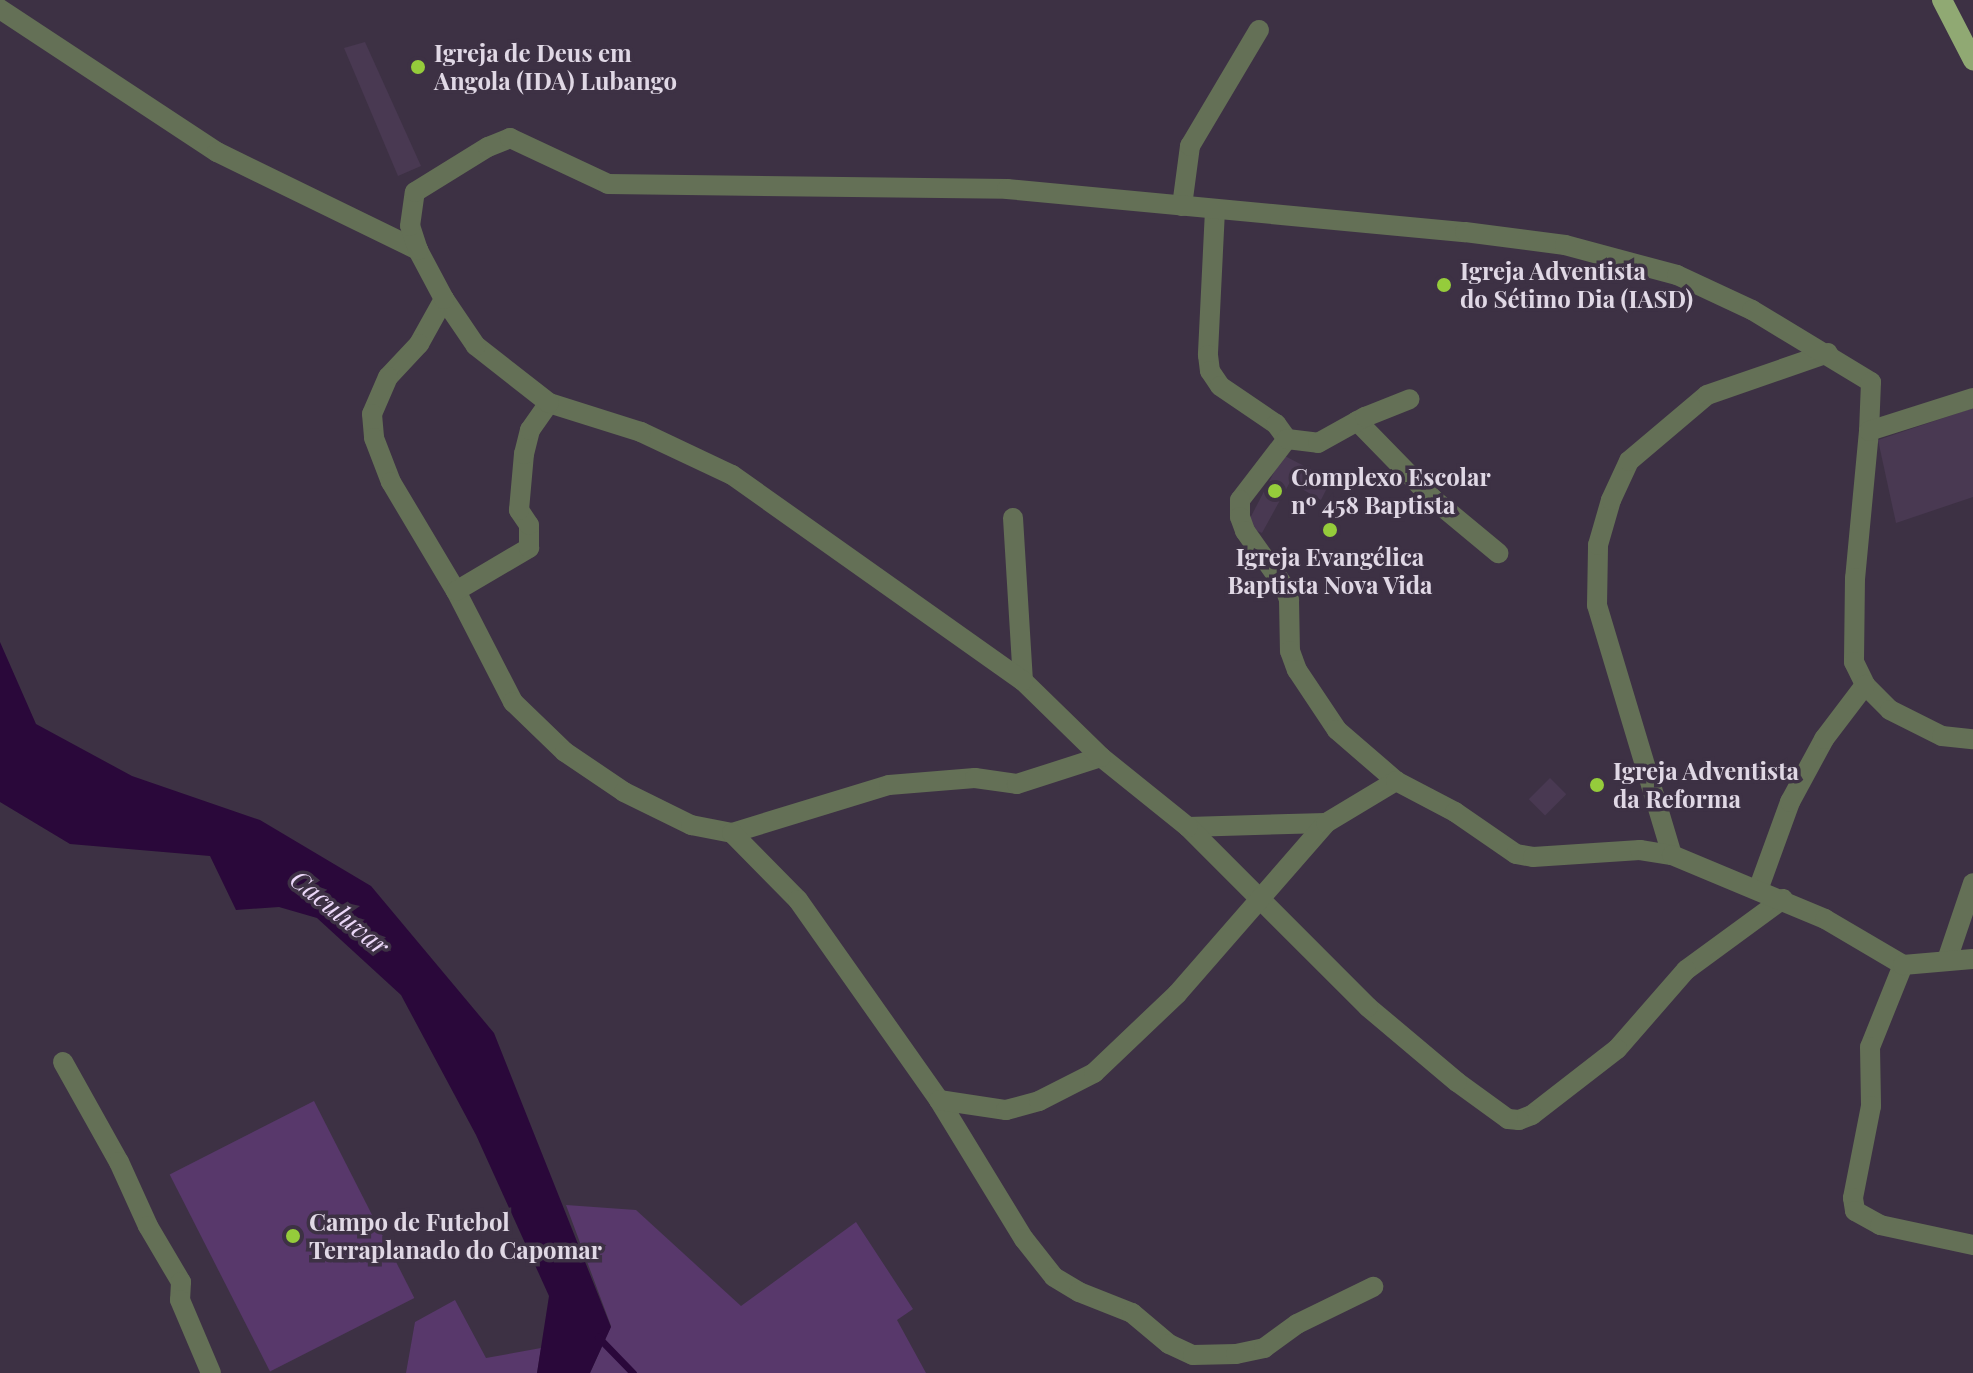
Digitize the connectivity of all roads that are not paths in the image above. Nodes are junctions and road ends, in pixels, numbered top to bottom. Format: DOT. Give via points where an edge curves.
graph roads {
  1 [pos="1942,0"];
  2 [pos="0,9"];
  3 [pos="1259,30"];
  4 [pos="1973,60"];
  5 [pos="1182,206"];
  6 [pos="1215,210"];
  7 [pos="418,250"];
  8 [pos="444,299"];
  9 [pos="1828,353"];
  10 [pos="1973,398"];
  11 [pos="1410,399"];
  12 [pos="549,403"];
  13 [pos="1357,421"];
  14 [pos="1869,431"];
  15 [pos="1287,439"];
  16 [pos="1013,518"];
  17 [pos="1498,553"];
  18 [pos="456,591"];
  19 [pos="1023,681"];
  20 [pos="1865,685"];
  21 [pos="1973,739"];
  22 [pos="1101,757"];
  23 [pos="1396,781"];
  24 [pos="1326,823"];
  25 [pos="1188,827"];
  26 [pos="732,833"];
  27 [pos="1672,855"];
  28 [pos="1973,883"];
  29 [pos="1758,890"];
  30 [pos="1783,899"];
  31 [pos="1260,903"];
  32 [pos="1973,959"];
  33 [pos="1947,960"];
  34 [pos="1903,965"];
  35 [pos="63,1062"];
  36 [pos="939,1100"];
  37 [pos="1973,1245"];
  38 [pos="1373,1287"];
  39 [pos="211,1373"];
  1 -- 4 [label="main road"];
  2 -- 7 [label="street" via="217,152"];
  3 -- 5 [label="street" via="1190,146"];
  5 -- 6 [label="street"];
  5 -- 7 [label="street" via="1007,189 608,184 510,138 415,192 410,226"];
  6 -- 9 [label="street" via="1565,245 1677,275"];
  6 -- 15 [label="street" via="1210,371 1220,386 1276,424"];
  7 -- 8 [label="street"];
  8 -- 12 [label="street" via="476,346"];
  8 -- 18 [label="street" via="419,344 388,377 372,414 374,438 391,482"];
  9 -- 14 [label="street" via="1871,382"];
  9 -- 27 [label="street" via="1707,395 1629,461 1611,500 1598,545 1597,605"];
  10 -- 14 [label="street"];
  11 -- 13 [label="street"];
  12 -- 18 [label="street" via="530,430 524,454 519,510 529,525 529,548"];
  12 -- 19 [label="street" via="641,432 732,475"];
  13 -- 15 [label="street" via="1318,443"];
  13 -- 17 [label="street" via="1433,499"];
  14 -- 20 [label="street" via="1853,606 1854,662"];
  15 -- 23 [label="street" via="1240,500 1240,517 1284,586 1290,651 1297,670 1337,730"];
  16 -- 19 [label="street"];
  18 -- 26 [label="street" via="513,702 565,752 624,792 691,825"];
  19 -- 22 [label="street"];
  20 -- 21 [label="street" via="1890,710 1942,736"];
  20 -- 29 [label="street" via="1824,739 1790,802"];
  22 -- 25 [label="street"];
  22 -- 26 [label="street" via="1017,784 975,778 889,785"];
  23 -- 24 [label="street"];
  23 -- 27 [label="street" via="1455,812 1516,854 1640,850"];
  24 -- 25 [label="street"];
  24 -- 31 [label="street"];
  25 -- 31 [label="street"];
  26 -- 36 [label="street" via="798,900"];
  27 -- 29 [label="street"];
  28 -- 33 [label="street"];
  29 -- 30 [label="street"];
  30 -- 31 [label="street" via="1686,970 1617,1049 1519,1120 1508,1119 1368,1007"];
  30 -- 34 [label="street"];
  31 -- 36 [label="street" via="1177,994 1094,1073 1039,1101 1006,1110"];
  32 -- 33 [label="street"];
  33 -- 34 [label="street"];
  34 -- 37 [label="street" via="1870,1047 1871,1106 1855,1211 1880,1225"];
  35 -- 39 [label="street" via="181,1282 180,1300"];
  36 -- 38 [label="street" via="1024,1239 1054,1277 1132,1313 1169,1344 1193,1355 1264,1348 1297,1324"];
}
